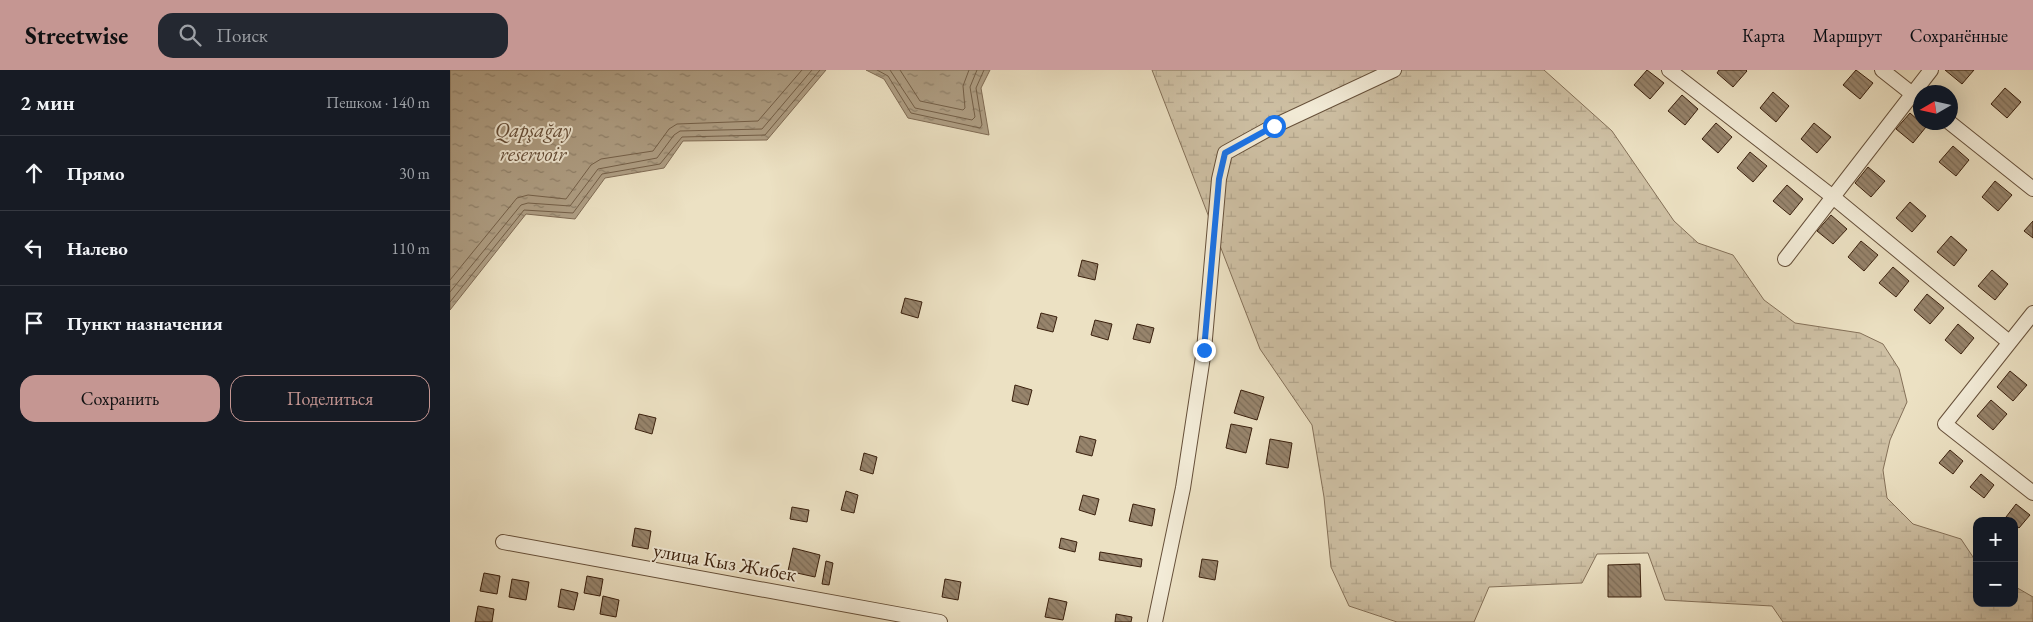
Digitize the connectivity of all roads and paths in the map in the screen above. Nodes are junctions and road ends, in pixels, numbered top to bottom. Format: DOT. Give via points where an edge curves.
graph roads {
  1 [pos="1394,70"];
  2 [pos="1669,70"];
  3 [pos="1882,70"];
  4 [pos="1931,70"];
  5 [pos="1923,85"];
  6 [pos="1913,95"];
  7 [pos="1913,101"];
  8 [pos="1958,129"];
  9 [pos="2033,189"];
  10 [pos="1832,197"];
  11 [pos="1785,258"];
  12 [pos="2033,313"];
  13 [pos="2009,342"];
  14 [pos="2033,493"];
  15 [pos="503,542"];
  16 [pos="940,622"];
  17 [pos="1155,622"];
  1 -- 17 [label="street" via="1274,126 1225,153 1219,179 1204,350 1183,488"];
  2 -- 10 [label="street"];
  3 -- 6 [label="street"];
  4 -- 5 [label="street"];
  7 -- 10 [label="street"];
  8 -- 9 [label="street"];
  10 -- 11 [label="street"];
  10 -- 13 [label="street"];
  12 -- 13 [label="street"];
  13 -- 14 [label="street" via="1945,424"];
  15 -- 16 [label="street, улица Кыз Жибек"];
}
